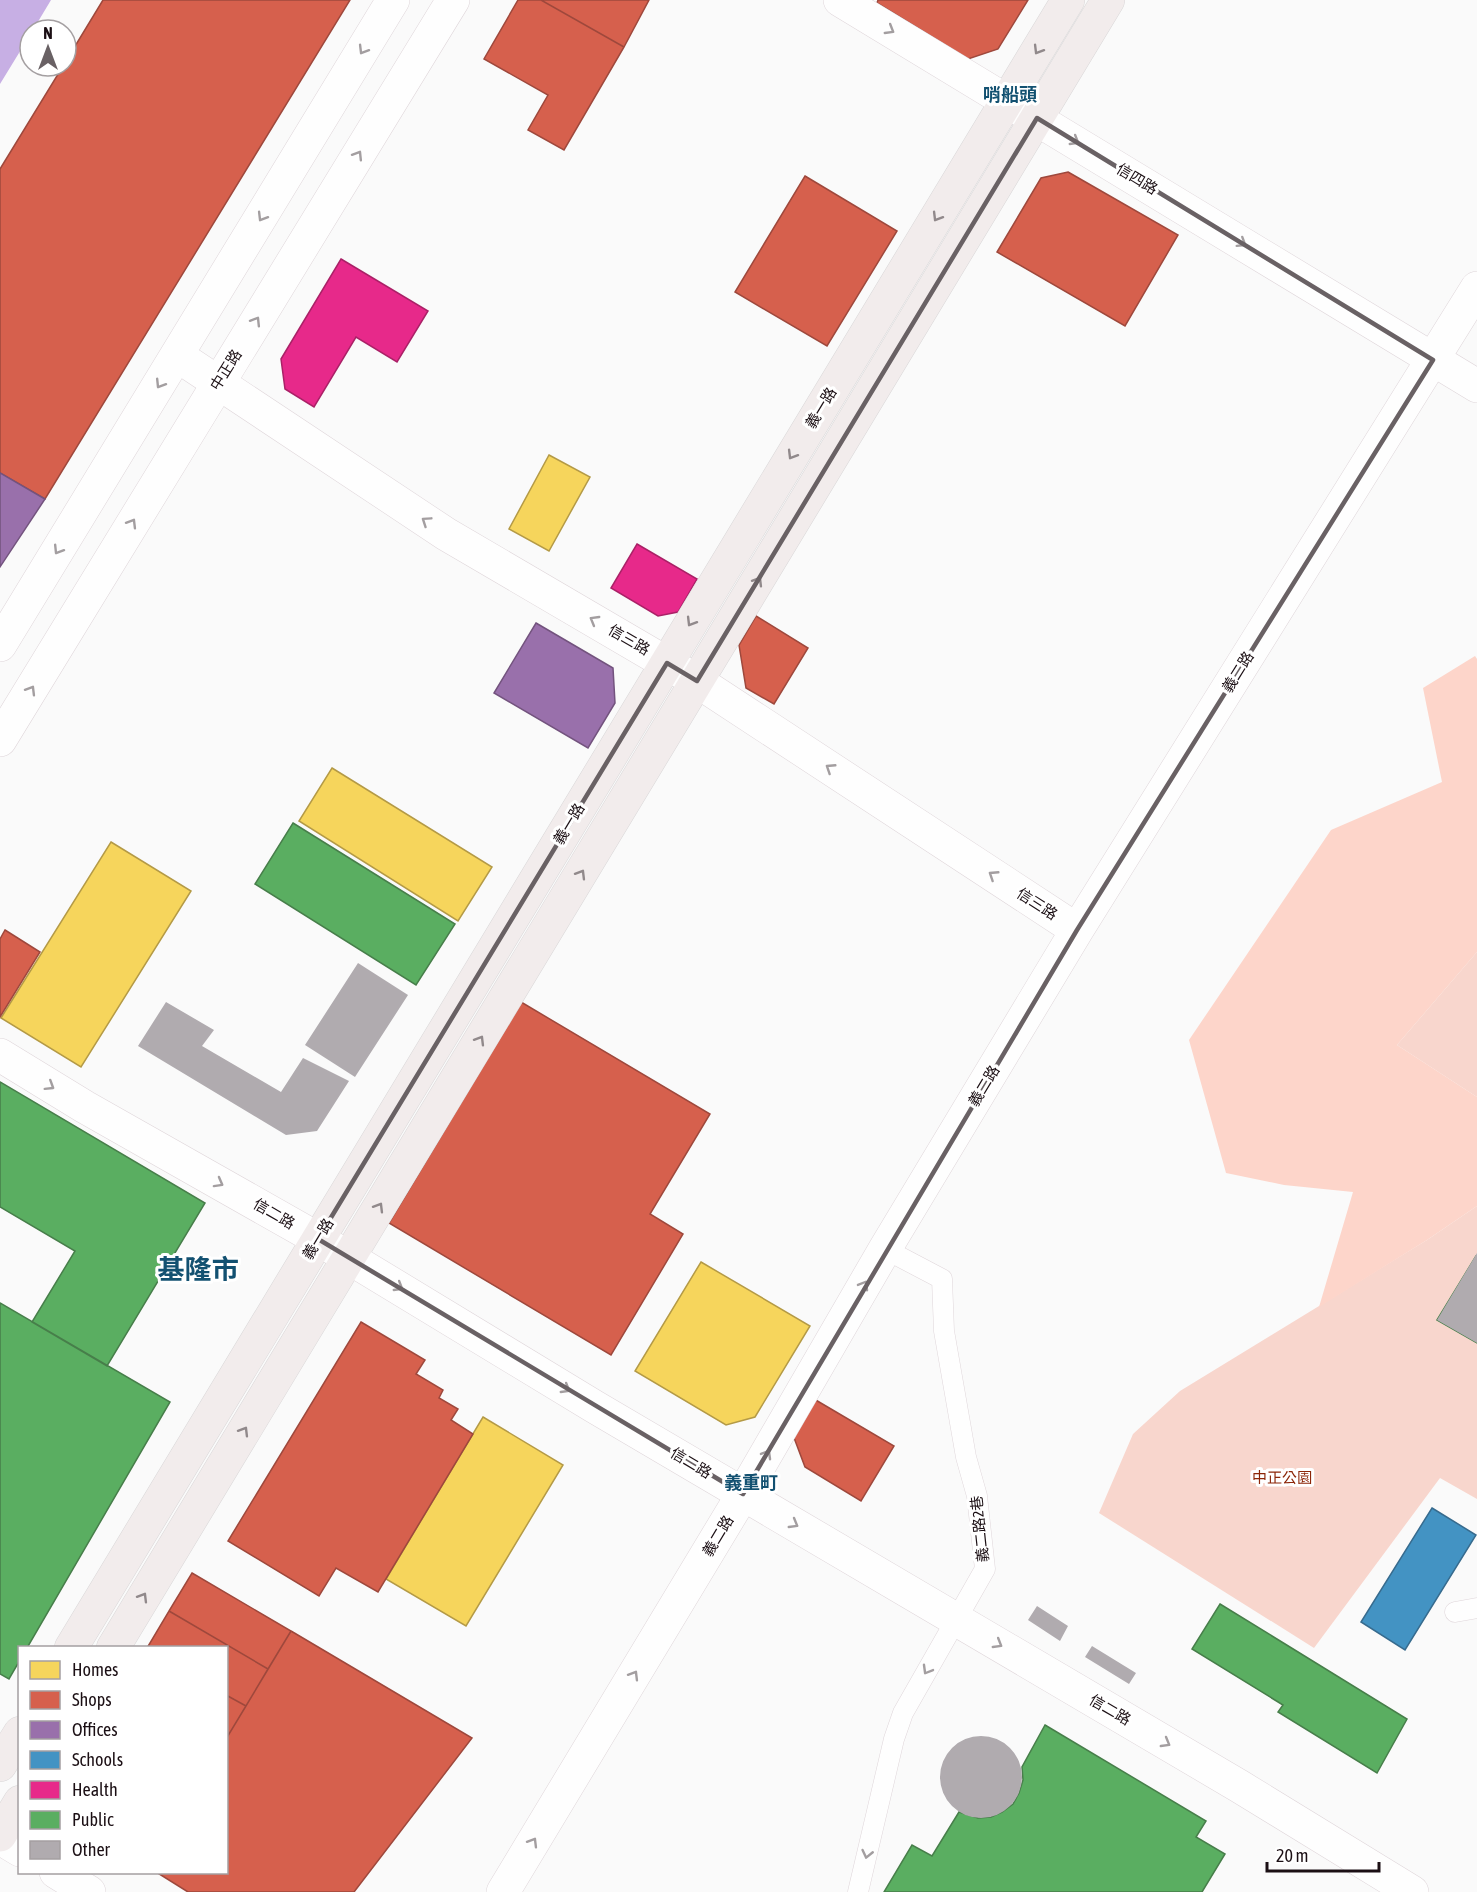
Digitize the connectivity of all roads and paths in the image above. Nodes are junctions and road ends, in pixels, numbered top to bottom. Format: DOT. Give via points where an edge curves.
graph roads {
  1 [pos="393,0"];
  2 [pos="453,0"];
  3 [pos="840,0"];
  4 [pos="1068,0"];
  5 [pos="1108,0"];
  6 [pos="1007,102"];
  7 [pos="1037,118"];
  8 [pos="1477,288"];
  9 [pos="177,356"];
  10 [pos="1433,360"];
  11 [pos="219,382"];
  12 [pos="1477,386"];
  13 [pos="0,645"];
  14 [pos="667,663"];
  15 [pos="697,681"];
  16 [pos="0,740"];
  17 [pos="1077,930"];
  18 [pos="0,1055"];
  19 [pos="318,1239"];
  20 [pos="885,1249"];
  21 [pos="349,1257"];
  22 [pos="743,1494"];
  23 [pos="1477,1608"];
  24 [pos="1455,1612"];
  25 [pos="957,1620"];
  26 [pos="72,1646"];
  27 [pos="114,1646"];
  28 [pos="18,1735"];
  29 [pos="0,1765"];
  30 [pos="18,1805"];
  31 [pos="0,1836"];
  32 [pos="18,1849"];
  33 [pos="59,1874"];
  34 [pos="89,1892"];
  35 [pos="503,1892"];
  36 [pos="858,1892"];
  37 [pos="1412,1892"];
  1 -- 9 [label="street, one-way"];
  11 -- 2 [label="street, 中正路, one-way"];
  3 -- 6 [label="street, 信四路, one-way"];
  4 -- 6 [label="main road, 義一路, one-way"];
  5 -- 7 [label="main road"];
  6 -- 7 [label="street, 信四路"];
  6 -- 14 [label="main road, 義一路, one-way"];
  7 -- 10 [label="street, 信四路, one-way"];
  15 -- 7 [label="main road, one-way"];
  8 -- 10 [label="street, 義二路"];
  9 -- 11 [label="street, 信三路"];
  9 -- 13 [label="street, one-way"];
  10 -- 12 [label="street, 信四路"];
  10 -- 17 [label="street, 義二路"];
  14 -- 11 [label="street, 信三路, one-way" via="446,534"];
  16 -- 11 [label="street, 中正路, one-way"];
  14 -- 15 [label="street, 信三路"];
  14 -- 19 [label="main road, 義一路"];
  17 -- 15 [label="street, 信三路, one-way"];
  21 -- 15 [label="main road, one-way"];
  17 -- 20 [label="street, 義二路"];
  18 -- 19 [label="street, 信二路, one-way"];
  19 -- 21 [label="street, 信二路"];
  19 -- 26 [label="main road, 義一路"];
  22 -- 20 [label="street, 義二路, one-way"];
  20 -- 25 [label="lane, 義二路2巷" via="942,1279 944,1331 966,1457 977,1496 985,1569"];
  21 -- 22 [label="street, 信二路, one-way"];
  27 -- 21 [label="main road, one-way"];
  22 -- 25 [label="street, 信二路, one-way"];
  35 -- 22 [label="street, 義二路, one-way"];
  23 -- 24 [label="lane"];
  25 -- 36 [label="lane, 義二路2巷, one-way" via="903,1713"];
  25 -- 37 [label="street, 信二路, one-way"];
  28 -- 29 [label="main road"];
  30 -- 31 [label="main road"];
  31 -- 32 [label="street"];
  33 -- 34 [label="street"];
}
